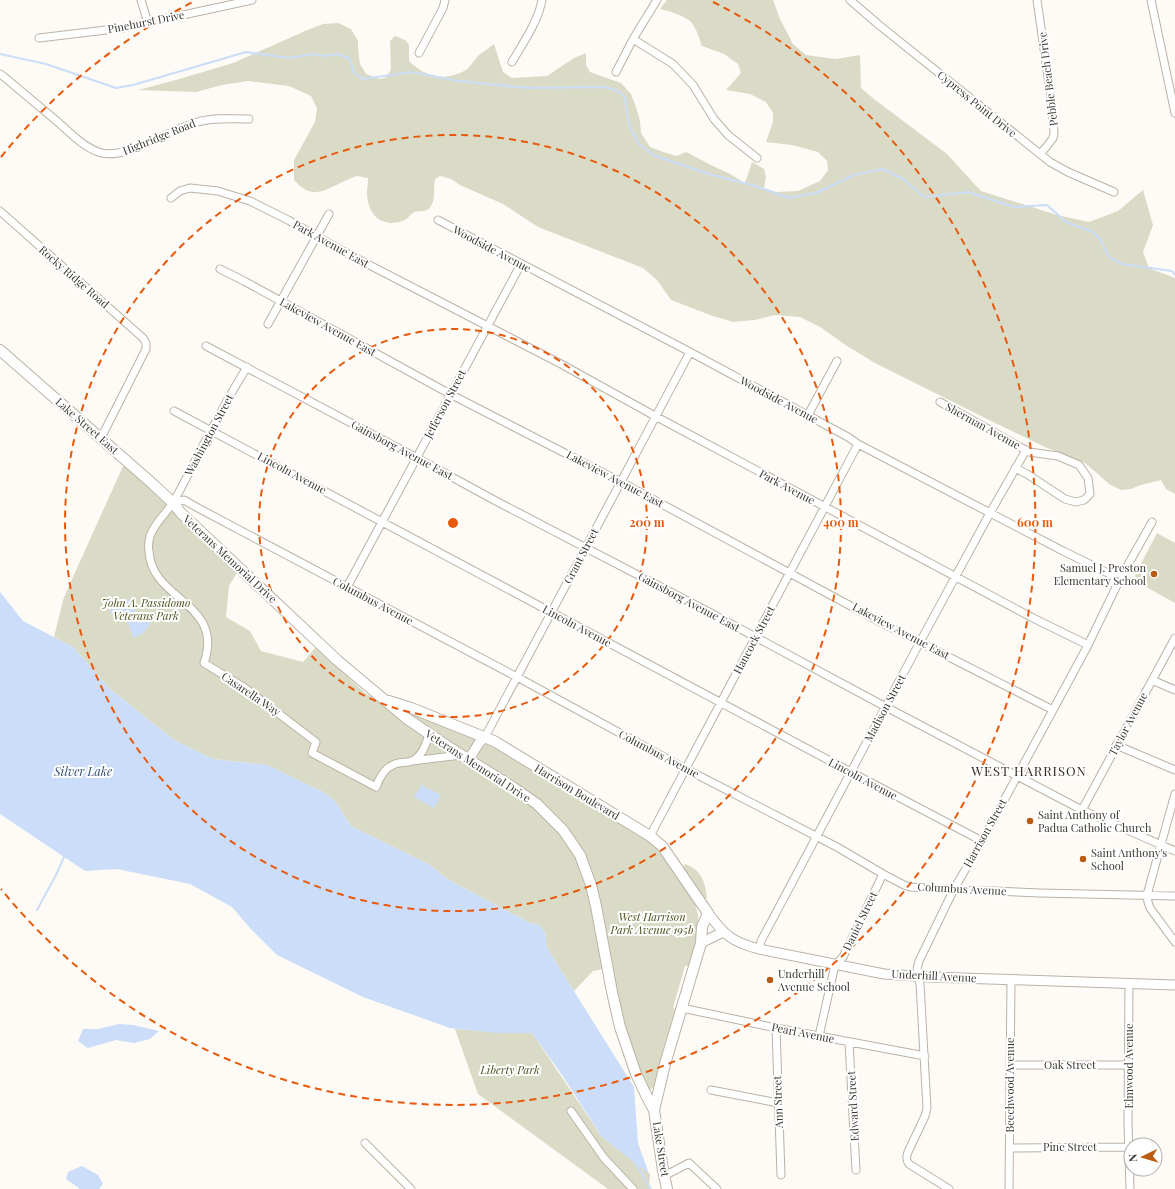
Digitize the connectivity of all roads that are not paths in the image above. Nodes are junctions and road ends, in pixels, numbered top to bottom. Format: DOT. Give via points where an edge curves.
graph roads {
  1 [pos="141,0"];
  2 [pos="252,0"];
  3 [pos="445,0"];
  4 [pos="542,0"];
  5 [pos="657,0"];
  6 [pos="850,0"];
  7 [pos="1038,0"];
  8 [pos="1151,0"];
  9 [pos="148,23"];
  10 [pos="39,38"];
  11 [pos="634,39"];
  12 [pos="418,53"];
  13 [pos="512,62"];
  14 [pos="616,72"];
  15 [pos="0,74"];
  16 [pos="1175,114"];
  17 [pos="249,119"];
  18 [pos="1040,154"];
  19 [pos="757,158"];
  20 [pos="1114,192"];
  21 [pos="171,198"];
  22 [pos="0,211"];
  23 [pos="328,214"];
  24 [pos="438,220"];
  25 [pos="316,236"];
  26 [pos="521,264"];
  27 [pos="220,269"];
  28 [pos="280,301"];
  29 [pos="268,324"];
  30 [pos="487,327"];
  31 [pos="206,346"];
  32 [pos="0,350"];
  33 [pos="690,352"];
  34 [pos="837,361"];
  35 [pos="246,367"];
  36 [pos="450,394"];
  37 [pos="940,402"];
  38 [pos="174,411"];
  39 [pos="808,415"];
  40 [pos="655,416"];
  41 [pos="211,430"];
  42 [pos="102,438"];
  43 [pos="858,444"];
  44 [pos="1026,450"];
  45 [pos="417,458"];
  46 [pos="1015,468"];
  47 [pos="621,482"];
  48 [pos="173,503"];
  49 [pos="824,507"];
  50 [pos="990,513"];
  51 [pos="383,522"];
  52 [pos="1152,522"];
  53 [pos="586,547"];
  54 [pos="790,572"];
  55 [pos="956,577"];
  56 [pos="1120,580"];
  57 [pos="347,587"];
  58 [pos="551,612"];
  59 [pos="755,637"];
  60 [pos="1175,638"];
  61 [pos="920,642"];
  62 [pos="1088,644"];
  63 [pos="517,677"];
  64 [pos="1152,680"];
  65 [pos="1175,690"];
  66 [pos="385,700"];
  67 [pos="720,703"];
  68 [pos="886,707"];
  69 [pos="1053,710"];
  70 [pos="429,734"];
  71 [pos="485,737"];
  72 [pos="1116,745"];
  73 [pos="466,757"];
  74 [pos="410,762"];
  75 [pos="686,769"];
  76 [pos="1175,770"];
  77 [pos="851,772"];
  78 [pos="1016,776"];
  79 [pos="1175,794"];
  80 [pos="1082,810"];
  81 [pos="650,836"];
  82 [pos="817,837"];
  83 [pos="982,841"];
  84 [pos="1161,845"];
  85 [pos="1175,851"];
  86 [pos="883,874"];
  87 [pos="954,889"];
  88 [pos="1147,895"];
  89 [pos="1175,896"];
  90 [pos="708,913"];
  91 [pos="723,932"];
  92 [pos="1175,942"];
  93 [pos="701,944"];
  94 [pos="759,949"];
  95 [pos="835,965"];
  96 [pos="918,976"];
  97 [pos="1011,980"];
  98 [pos="1129,984"];
  99 [pos="1175,986"];
  100 [pos="682,1008"];
  101 [pos="776,1028"];
  102 [pos="820,1036"];
  103 [pos="849,1042"];
  104 [pos="925,1056"];
  105 [pos="1010,1065"];
  106 [pos="1130,1065"];
  107 [pos="711,1090"];
  108 [pos="778,1103"];
  109 [pos="654,1110"];
  110 [pos="571,1111"];
  111 [pos="1129,1137"];
  112 [pos="365,1143"];
  113 [pos="1123,1147"];
  114 [pos="1010,1148"];
  115 [pos="856,1170"];
  116 [pos="781,1175"];
  117 [pos="664,1176"];
  118 [pos="1130,1177"];
  119 [pos="411,1189"];
  120 [pos="633,1189"];
  121 [pos="667,1189"];
  122 [pos="717,1189"];
  123 [pos="949,1189"];
  124 [pos="1009,1189"];
  125 [pos="1130,1189"];
  1 -- 9 [label="street"];
  2 -- 9 [label="street, Pinehurst Drive"];
  3 -- 12 [label="street"];
  4 -- 13 [label="street" via="536,20"];
  5 -- 11 [label="street"];
  6 -- 18 [label="street, Cypress Point Drive"];
  7 -- 18 [label="street, Pebble Beach Drive" via="1054,133"];
  8 -- 16 [label="street"];
  9 -- 10 [label="street, Pinehurst Drive"];
  11 -- 14 [label="street"];
  11 -- 19 [label="street" via="673,64 693,85 714,119 728,135"];
  15 -- 17 [label="street, Highridge Road" via="81,142 105,154 122,153 200,121"];
  18 -- 20 [label="street, Cypress Point Drive" via="1068,172"];
  21 -- 25 [label="street, Park Avenue East" via="180,191 190,188 228,193 250,201"];
  22 -- 42 [label="street, Rocky Ridge Road" via="146,343 146,349"];
  23 -- 25 [label="street"];
  24 -- 26 [label="street, Woodside Avenue"];
  25 -- 28 [label="street"];
  25 -- 30 [label="street, Park Avenue East"];
  26 -- 30 [label="street, Jefferson Street"];
  26 -- 33 [label="street, Woodside Avenue"];
  27 -- 28 [label="street, Lakeview Avenue East"];
  28 -- 29 [label="street"];
  28 -- 36 [label="street, Lakeview Avenue East"];
  30 -- 36 [label="street, Jefferson Street"];
  30 -- 40 [label="street, Park Avenue"];
  31 -- 35 [label="street, Gainsborg Avenue East"];
  32 -- 42 [label="main road, Lake Street East"];
  33 -- 39 [label="street, Woodside Avenue"];
  33 -- 40 [label="street, Grant Street"];
  34 -- 39 [label="street"];
  35 -- 41 [label="street, Washington Street"];
  35 -- 45 [label="street, Gainsborg Avenue East"];
  36 -- 45 [label="street, Jefferson Street"];
  36 -- 47 [label="street, Lakeview Avenue East"];
  37 -- 44 [label="street, Sherman Avenue"];
  38 -- 41 [label="street, Lincoln Avenue"];
  39 -- 43 [label="street, Woodside Avenue"];
  40 -- 47 [label="street, Grant Street"];
  40 -- 49 [label="street, Park Avenue"];
  41 -- 48 [label="street, Washington Street"];
  41 -- 51 [label="street, Lincoln Avenue"];
  42 -- 48 [label="main road, Lake Street East"];
  43 -- 49 [label="street, Hancock Street"];
  43 -- 50 [label="street, Woodside Avenue"];
  44 -- 46 [label="street, Madison Street"];
  44 -- 46 [label="street" via="1058,456 1079,465 1088,478 1090,494 1084,500 1076,502 1065,499"];
  45 -- 51 [label="street, Jefferson Street"];
  45 -- 53 [label="street, Gainsborg Avenue East"];
  46 -- 50 [label="street, Madison Street"];
  47 -- 53 [label="street, Grant Street"];
  47 -- 54 [label="street, Lakeview Avenue East"];
  48 -- 57 [label="street, Columbus Avenue" via="184,500"];
  48 -- 66 [label="main road, Veterans Memorial Drive" via="337,660"];
  48 -- 74 [label="street, Casarella Way" via="150,536 151,567 158,578 198,615 208,640 204,663 245,688 316,742 312,753 376,787 388,768 400,762"];
  49 -- 54 [label="street, Hancock Street"];
  49 -- 55 [label="street, Park Avenue"];
  50 -- 55 [label="street, Madison Street"];
  50 -- 56 [label="street, Woodside Avenue"];
  51 -- 57 [label="street, Jefferson Street"];
  51 -- 58 [label="street, Lincoln Avenue"];
  52 -- 56 [label="street, Harrison Street"];
  53 -- 58 [label="street, Grant Street"];
  53 -- 59 [label="street, Gainsborg Avenue East"];
  54 -- 59 [label="street, Hancock Street"];
  54 -- 61 [label="street, Lakeview Avenue East"];
  55 -- 61 [label="street, Madison Street"];
  55 -- 62 [label="street, Park Avenue"];
  56 -- 62 [label="street, Harrison Street"];
  57 -- 63 [label="street, Columbus Avenue"];
  58 -- 63 [label="street, Grant Street"];
  58 -- 67 [label="street, Lincoln Avenue"];
  59 -- 67 [label="street, Hancock Street"];
  59 -- 68 [label="street, Gainsborg Avenue East"];
  60 -- 64 [label="street, Taylor Avenue"];
  61 -- 68 [label="street, Madison Street"];
  61 -- 69 [label="street, Lakeview Avenue East"];
  62 -- 69 [label="street, Harrison Street"];
  63 -- 71 [label="street, Grant Street"];
  63 -- 75 [label="street, Columbus Avenue"];
  64 -- 65 [label="street"];
  64 -- 72 [label="street, Taylor Avenue"];
  66 -- 70 [label="main road, Veterans Memorial Drive"];
  66 -- 71 [label="main road, Harrison Boulevard"];
  67 -- 75 [label="street, Hancock Street"];
  67 -- 77 [label="street, Lincoln Avenue"];
  68 -- 77 [label="street, Madison Street"];
  68 -- 78 [label="street, Gainsborg Avenue East"];
  69 -- 78 [label="street, Harrison Street"];
  70 -- 73 [label="main road, Veterans Memorial Drive"];
  70 -- 74 [label="street" via="419,756"];
  71 -- 73 [label="street, Grant Street"];
  71 -- 81 [label="main road, Harrison Boulevard"];
  72 -- 76 [label="street"];
  72 -- 80 [label="street, Taylor Avenue"];
  73 -- 74 [label="street"];
  73 -- 109 [label="main road, Veterans Memorial Drive" via="537,804 563,830 580,855 596,906 612,992 624,1039 636,1074"];
  75 -- 81 [label="street, Hancock Street"];
  75 -- 82 [label="street, Columbus Avenue"];
  77 -- 82 [label="street, Madison Street"];
  77 -- 83 [label="street, Lincoln Avenue"];
  78 -- 80 [label="street, Gainsborg Avenue East"];
  78 -- 83 [label="street, Harrison Street"];
  79 -- 84 [label="street"];
  80 -- 84 [label="street, Gainsborg Avenue East"];
  81 -- 90 [label="main road, Harrison Boulevard" via="662,846"];
  82 -- 86 [label="street, Columbus Avenue"];
  82 -- 94 [label="street, Madison Street"];
  83 -- 87 [label="street, Harrison Street"];
  84 -- 85 [label="street, Gainsborg Avenue East"];
  84 -- 88 [label="street"];
  86 -- 87 [label="street, Columbus Avenue" via="910,887"];
  86 -- 95 [label="street, Daniel Street" via="843,957"];
  87 -- 88 [label="street, Columbus Avenue"];
  87 -- 96 [label="street, Harrison Street" via="919,961"];
  88 -- 89 [label="street, Columbus Avenue"];
  88 -- 92 [label="street" via="1150,908"];
  90 -- 91 [label="street, Underhill Avenue"];
  90 -- 93 [label="main road" via="702,927"];
  91 -- 93 [label="street"];
  91 -- 94 [label="street, Underhill Avenue" via="742,944"];
  93 -- 100 [label="main road"];
  94 -- 95 [label="street, Underhill Avenue"];
  95 -- 96 [label="street, Underhill Avenue" via="884,974"];
  95 -- 102 [label="street, Daniel Street"];
  96 -- 97 [label="street, Underhill Avenue"];
  96 -- 104 [label="street, Harrison Street"];
  97 -- 98 [label="street, Underhill Avenue"];
  97 -- 105 [label="street, Beechwood Avenue"];
  98 -- 99 [label="street, Underhill Avenue"];
  98 -- 106 [label="street, Elmwood Avenue"];
  100 -- 101 [label="street, Pearl Avenue"];
  100 -- 109 [label="main road"];
  101 -- 102 [label="street, Pearl Avenue"];
  101 -- 108 [label="street, Ann Street"];
  102 -- 103 [label="street, Pearl Avenue"];
  103 -- 104 [label="street, Pearl Avenue"];
  103 -- 115 [label="street, Edward Street"];
  104 -- 123 [label="street, Harrison Street" via="927,1112 906,1156 910,1164"];
  105 -- 106 [label="street, Oak Street"];
  105 -- 114 [label="street, Beechwood Avenue"];
  106 -- 111 [label="street, Elmwood Avenue"];
  107 -- 108 [label="street"];
  108 -- 116 [label="street, Ann Street"];
  109 -- 117 [label="main road, Lake Street"];
  110 -- 120 [label="street" via="604,1158"];
  112 -- 119 [label="street"];
  113 -- 114 [label="street, Pine Street"];
  114 -- 124 [label="street, Beechwood Avenue"];
  117 -- 121 [label="main road, Lake Street"];
  117 -- 122 [label="street" via="689,1163"];
  118 -- 125 [label="street, Elmwood Avenue"];
}
